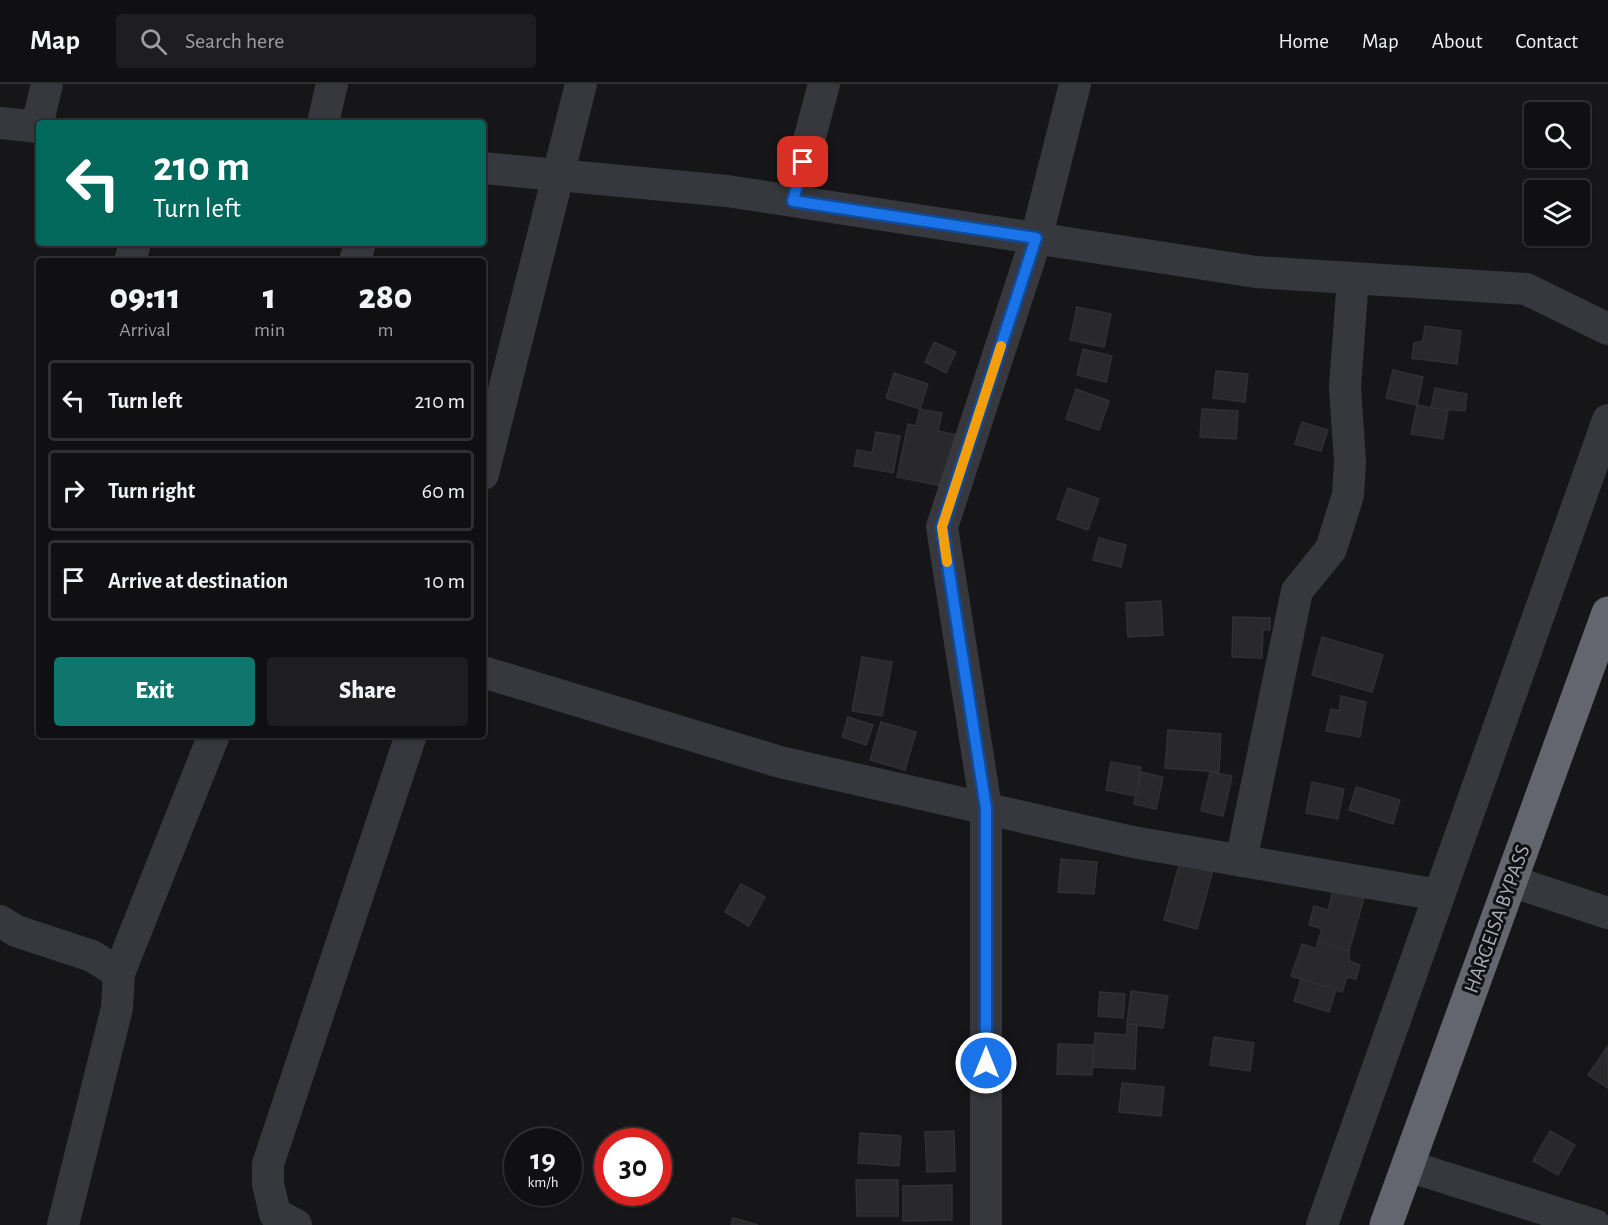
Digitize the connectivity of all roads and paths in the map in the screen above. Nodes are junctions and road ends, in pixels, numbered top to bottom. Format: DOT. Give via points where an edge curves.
graph roads {
  1 [pos="47,84"];
  2 [pos="332,84"];
  3 [pos="581,84"];
  4 [pos="824,84"];
  5 [pos="1074,84"];
  6 [pos="39,120"];
  7 [pos="323,120"];
  8 [pos="0,123"];
  9 [pos="36,127"];
  10 [pos="486,168"];
  11 [pos="559,175"];
  12 [pos="793,201"];
  13 [pos="1036,238"];
  14 [pos="1353,278"];
  15 [pos="1608,329"];
  16 [pos="1608,420"];
  17 [pos="486,462"];
  18 [pos="1608,613"];
  19 [pos="486,673"];
  20 [pos="213,738"];
  21 [pos="410,738"];
  22 [pos="986,808"];
  23 [pos="1241,861"];
  24 [pos="1511,881"];
  25 [pos="1439,896"];
  26 [pos="1608,913"];
  27 [pos="0,921"];
  28 [pos="119,973"];
  29 [pos="1408,1166"];
  30 [pos="63,1225"];
  31 [pos="296,1225"];
  32 [pos="986,1225"];
  33 [pos="1322,1225"];
  34 [pos="1386,1225"];
  35 [pos="1595,1225"];
  1 -- 6 [label="street"];
  2 -- 7 [label="street"];
  3 -- 11 [label="street"];
  4 -- 12 [label="street"];
  5 -- 13 [label="street"];
  8 -- 9 [label="street"];
  10 -- 11 [label="street"];
  11 -- 12 [label="street"];
  11 -- 17 [label="street"];
  12 -- 13 [label="street"];
  13 -- 14 [label="street" via="1256,272"];
  13 -- 22 [label="street" via="942,527"];
  14 -- 15 [label="street" via="1526,289"];
  14 -- 23 [label="street" via="1345,387 1348,495 1331,549 1297,591"];
  16 -- 25 [label="street"];
  18 -- 24 [label="highway, HARGEISA BYPASS"];
  19 -- 22 [label="street" via="780,762"];
  20 -- 28 [label="street"];
  21 -- 31 [label="street" via="268,1164 275,1214"];
  22 -- 23 [label="street" via="1133,842"];
  22 -- 32 [label="street"];
  23 -- 25 [label="street"];
  24 -- 26 [label="street"];
  24 -- 29 [label="highway, HARGEISA BYPASS"];
  25 -- 33 [label="street"];
  27 -- 28 [label="street" via="16,932 92,956"];
  28 -- 30 [label="street" via="117,1008"];
  29 -- 34 [label="highway, HARGEISA BYPASS"];
  29 -- 35 [label="street"];
}
